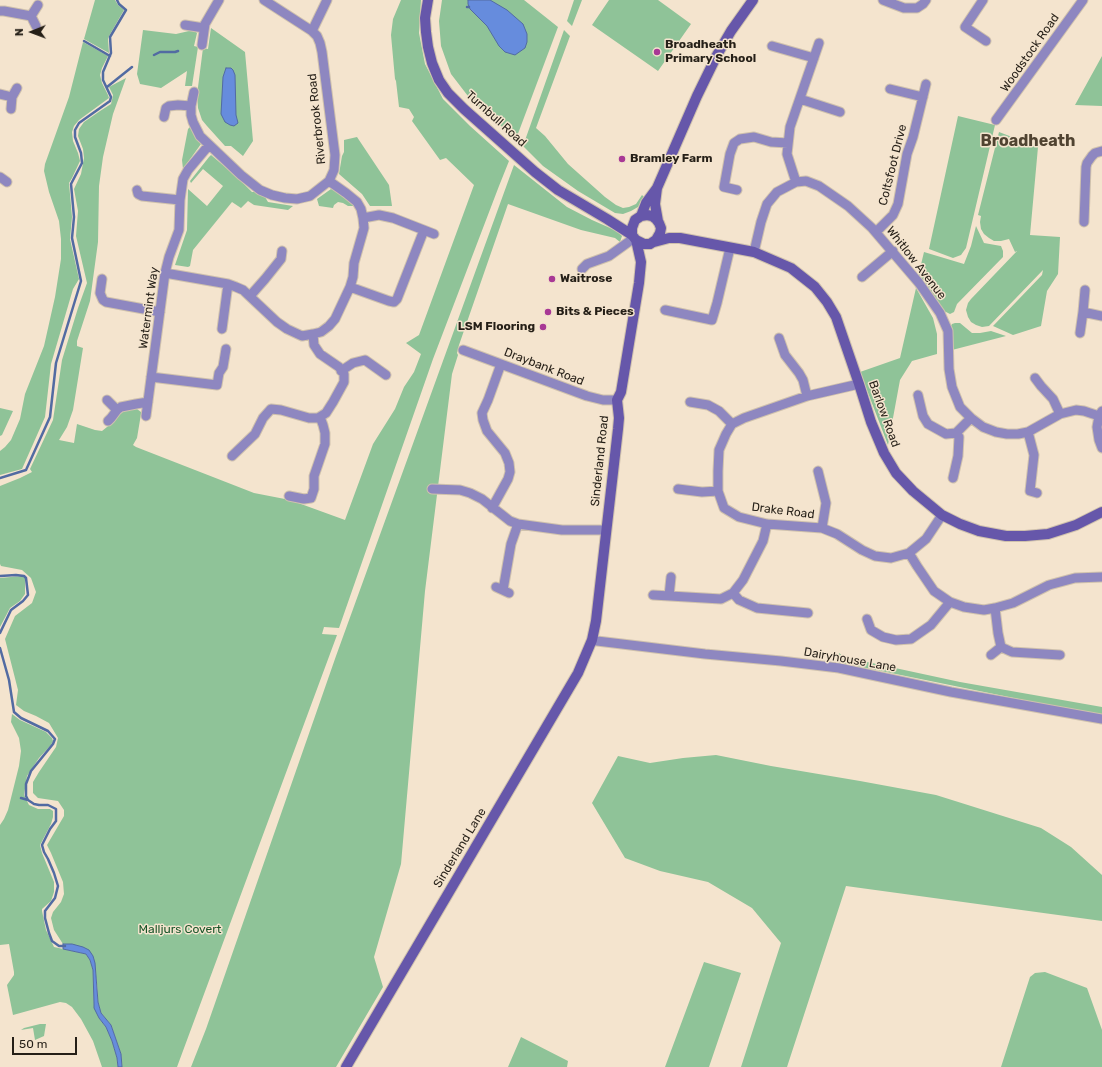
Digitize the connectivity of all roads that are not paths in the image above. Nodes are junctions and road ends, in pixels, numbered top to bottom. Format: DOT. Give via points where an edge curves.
graph roads {
  1 [pos="219,0"];
  2 [pos="264,0"];
  3 [pos="327,0"];
  4 [pos="428,0"];
  5 [pos="753,0"];
  6 [pos="883,0"];
  7 [pos="926,0"];
  8 [pos="983,0"];
  9 [pos="1082,0"];
  10 [pos="38,5"];
  11 [pos="0,11"];
  12 [pos="31,16"];
  13 [pos="185,25"];
  14 [pos="36,26"];
  15 [pos="204,28"];
  16 [pos="312,31"];
  17 [pos="986,41"];
  18 [pos="819,43"];
  19 [pos="202,45"];
  20 [pos="772,46"];
  21 [pos="814,58"];
  22 [pos="926,84"];
  23 [pos="17,88"];
  24 [pos="890,90"];
  25 [pos="194,92"];
  26 [pos="0,94"];
  27 [pos="12,97"];
  28 [pos="923,97"];
  29 [pos="800,99"];
  30 [pos="191,106"];
  31 [pos="11,109"];
  32 [pos="840,112"];
  33 [pos="164,116"];
  34 [pos="996,120"];
  35 [pos="788,143"];
  36 [pos="209,145"];
  37 [pos="1102,151"];
  38 [pos="329,181"];
  39 [pos="796,182"];
  40 [pos="656,188"];
  41 [pos="137,190"];
  42 [pos="737,190"];
  43 [pos="180,202"];
  44 [pos="640,217"];
  45 [pos="363,218"];
  46 [pos="607,219"];
  47 [pos="659,222"];
  48 [pos="1084,222"];
  49 [pos="424,230"];
  50 [pos="876,232"];
  51 [pos="434,234"];
  52 [pos="634,238"];
  53 [pos="680,238"];
  54 [pos="652,243"];
  55 [pos="730,248"];
  56 [pos="282,251"];
  57 [pos="893,251"];
  58 [pos="754,252"];
  59 [pos="641,262"];
  60 [pos="582,269"];
  61 [pos="165,273"];
  62 [pos="862,277"];
  63 [pos="102,279"];
  64 [pos="228,284"];
  65 [pos="350,287"];
  66 [pos="1085,290"];
  67 [pos="250,296"];
  68 [pos="665,310"];
  69 [pos="160,312"];
  70 [pos="1083,312"];
  71 [pos="1102,316"];
  72 [pos="222,329"];
  73 [pos="1080,333"];
  74 [pos="313,334"];
  75 [pos="779,338"];
  76 [pos="226,349"];
  77 [pos="463,350"];
  78 [pos="501,364"];
  79 [pos="341,371"];
  80 [pos="386,375"];
  81 [pos="151,377"];
  82 [pos="1035,378"];
  83 [pos="859,384"];
  84 [pos="918,395"];
  85 [pos="807,396"];
  86 [pos="107,400"];
  87 [pos="617,400"];
  88 [pos="148,402"];
  89 [pos="690,402"];
  90 [pos="117,410"];
  91 [pos="1100,413"];
  92 [pos="1060,414"];
  93 [pos="146,416"];
  94 [pos="320,417"];
  95 [pos="971,418"];
  96 [pos="108,421"];
  97 [pos="732,424"];
  98 [pos="1028,432"];
  99 [pos="956,433"];
  100 [pos="1102,448"];
  101 [pos="232,456"];
  102 [pos="818,471"];
  103 [pos="953,478"];
  104 [pos="432,489"];
  105 [pos="678,489"];
  106 [pos="718,491"];
  107 [pos="1037,493"];
  108 [pos="289,496"];
  109 [pos="492,508"];
  110 [pos="1102,512"];
  111 [pos="942,515"];
  112 [pos="518,524"];
  113 [pos="767,524"];
  114 [pos="822,528"];
  115 [pos="606,530"];
  116 [pos="909,554"];
  117 [pos="671,577"];
  118 [pos="1102,577"];
  119 [pos="503,590"];
  120 [pos="733,593"];
  121 [pos="653,595"];
  122 [pos="669,596"];
  123 [pos="950,602"];
  124 [pos="995,608"];
  125 [pos="808,613"];
  126 [pos="867,619"];
  127 [pos="592,640"];
  128 [pos="1001,647"];
  129 [pos="991,655"];
  130 [pos="1060,655"];
  131 [pos="1102,719"];
  132 [pos="346,1067"];
  1 -- 15 [label="street"];
  2 -- 16 [label="street, Riverbrook Road"];
  3 -- 16 [label="street"];
  4 -- 46 [label="street, Turnbull Road" via="425,18 432,63 448,93 558,190"];
  5 -- 40 [label="street, Sinderland Road" via="717,55"];
  6 -- 7 [label="street" via="904,8 917,8"];
  8 -- 17 [label="street" via="965,27"];
  9 -- 34 [label="street, Woodstock Road"];
  10 -- 12 [label="street"];
  11 -- 12 [label="street"];
  12 -- 14 [label="street"];
  13 -- 15 [label="street"];
  15 -- 19 [label="street"];
  16 -- 38 [label="street, Riverbrook Road" via="320,42 322,52 333,141 335,164"];
  18 -- 21 [label="street"];
  20 -- 21 [label="street"];
  21 -- 29 [label="street"];
  22 -- 28 [label="street, Coltsfoot Drive"];
  23 -- 27 [label="street"];
  24 -- 28 [label="street"];
  25 -- 30 [label="street, Riverbrook Road"];
  26 -- 27 [label="street"];
  27 -- 31 [label="street"];
  28 -- 50 [label="street, Coltsfoot Drive" via="907,154 898,204 893,215"];
  29 -- 32 [label="street"];
  29 -- 35 [label="street" via="790,127"];
  30 -- 33 [label="street" via="169,106"];
  30 -- 36 [label="street, Riverbrook Road" via="196,130"];
  35 -- 39 [label="street" via="787,154"];
  35 -- 42 [label="street" via="754,137 740,139 734,143 724,187"];
  36 -- 38 [label="street, Riverbrook Road" via="252,185 272,195 304,198"];
  36 -- 43 [label="street, Watermint Way" via="183,178"];
  37 -- 48 [label="street" via="1095,153 1087,163"];
  38 -- 45 [label="street" via="357,202"];
  39 -- 50 [label="street, Whitlow Avenue" via="806,181 819,186 848,206"];
  39 -- 58 [label="street" via="777,192 768,204"];
  40 -- 44 [label="street, Sinderland Road"];
  40 -- 47 [label="street, Sinderland Road" via="655,204"];
  41 -- 43 [label="street" via="142,196"];
  43 -- 61 [label="street, Watermint Way" via="179,230"];
  44 -- 46 [label="street, Turnbull Road" via="623,222"];
  44 -- 47 [label="street" via="652,216"];
  44 -- 52 [label="street, Sinderland Road" via="633,224"];
  45 -- 49 [label="street" via="379,215"];
  45 -- 65 [label="street" via="363,235 355,258"];
  46 -- 52 [label="street, Turnbull Road"];
  47 -- 53 [label="street, Barlow Road"];
  47 -- 54 [label="street, Sinderland Road" via="659,237"];
  49 -- 51 [label="street"];
  49 -- 65 [label="street" via="394,302"];
  50 -- 57 [label="street, Whitlow Avenue"];
  52 -- 54 [label="street" via="644,244"];
  52 -- 59 [label="street, Sinderland Road"];
  52 -- 60 [label="street" via="609,256 587,264"];
  53 -- 54 [label="street, Barlow Road"];
  53 -- 55 [label="street, Barlow Road"];
  54 -- 59 [label="street, Sinderland Road"];
  55 -- 58 [label="street, Barlow Road"];
  55 -- 68 [label="street" via="712,320"];
  56 -- 67 [label="street" via="281,259"];
  57 -- 62 [label="street"];
  57 -- 95 [label="street, Whitlow Avenue" via="919,283 948,331 952,387 960,407"];
  58 -- 83 [label="street, Barlow Road" via="791,268 815,287 827,302 836,317"];
  59 -- 87 [label="street, Sinderland Road" via="621,392"];
  61 -- 64 [label="street"];
  61 -- 69 [label="street, Watermint Way"];
  63 -- 69 [label="street" via="100,293 106,302"];
  64 -- 67 [label="street"];
  64 -- 72 [label="street"];
  65 -- 74 [label="street" via="335,319 321,332"];
  66 -- 70 [label="street"];
  67 -- 74 [label="street" via="287,329 302,336"];
  69 -- 81 [label="street, Watermint Way"];
  70 -- 71 [label="street"];
  70 -- 73 [label="street"];
  74 -- 79 [label="street" via="314,345 320,354"];
  75 -- 85 [label="street" via="785,355 803,380"];
  76 -- 81 [label="street" via="217,386"];
  77 -- 78 [label="street, Draybank Road"];
  78 -- 87 [label="street, Draybank Road" via="587,396"];
  78 -- 109 [label="street" via="482,413 486,431 505,453 510,472"];
  79 -- 80 [label="street" via="353,363 365,360"];
  79 -- 94 [label="street" via="344,374 344,382 326,413"];
  81 -- 88 [label="street, Watermint Way"];
  82 -- 92 [label="street" via="1053,398"];
  83 -- 85 [label="street"];
  83 -- 111 [label="street, Barlow Road" via="878,439 896,473 913,492"];
  84 -- 99 [label="street" via="923,416 928,424 946,434"];
  85 -- 97 [label="street"];
  86 -- 90 [label="street"];
  87 -- 115 [label="street, Sinderland Road" via="619,418"];
  88 -- 90 [label="street"];
  88 -- 93 [label="street, Watermint Way"];
  89 -- 97 [label="street" via="708,405 719,411"];
  90 -- 96 [label="street"];
  91 -- 92 [label="street, Whitlow Avenue" via="1076,410"];
  91 -- 100 [label="street" via="1097,427"];
  92 -- 98 [label="street, Whitlow Avenue"];
  94 -- 101 [label="street" via="310,418 271,409 255,434"];
  94 -- 108 [label="street" via="325,433 325,444 314,476 311,498"];
  95 -- 98 [label="street, Whitlow Avenue" via="996,432"];
  95 -- 99 [label="street"];
  97 -- 106 [label="street, Drake Road" via="719,450"];
  98 -- 107 [label="street" via="1034,455 1030,491"];
  99 -- 103 [label="street" via="959,437 958,456"];
  102 -- 114 [label="street" via="826,503"];
  104 -- 109 [label="street" via="470,493"];
  105 -- 106 [label="street"];
  106 -- 113 [label="street, Drake Road" via="724,508 739,517"];
  109 -- 112 [label="street"];
  110 -- 111 [label="street, Barlow Road" via="1069,528 1048,534 1025,536 1006,536 979,531"];
  111 -- 116 [label="street" via="926,539"];
  112 -- 115 [label="street" via="562,530"];
  112 -- 119 [label="street" via="511,544"];
  113 -- 114 [label="street, Drake Road"];
  113 -- 120 [label="street" via="763,541"];
  114 -- 116 [label="street, Drake Road" via="875,556 891,558"];
  115 -- 127 [label="street, Sinderland Road"];
  116 -- 123 [label="street" via="934,591"];
  117 -- 122 [label="street"];
  118 -- 124 [label="street" via="1075,578 1049,585 1012,603"];
  120 -- 122 [label="street" via="721,598"];
  120 -- 125 [label="street" via="739,600 757,608"];
  121 -- 122 [label="street"];
  123 -- 124 [label="street" via="964,608"];
  123 -- 126 [label="street" via="931,625 911,639 896,640 883,637 871,630"];
  124 -- 128 [label="street"];
  127 -- 131 [label="street, Dairyhouse Lane" via="835,667 951,692"];
  127 -- 132 [label="street, Sinderland Lane" via="574,680"];
  128 -- 129 [label="street"];
  128 -- 130 [label="street" via="1012,652"];
}
